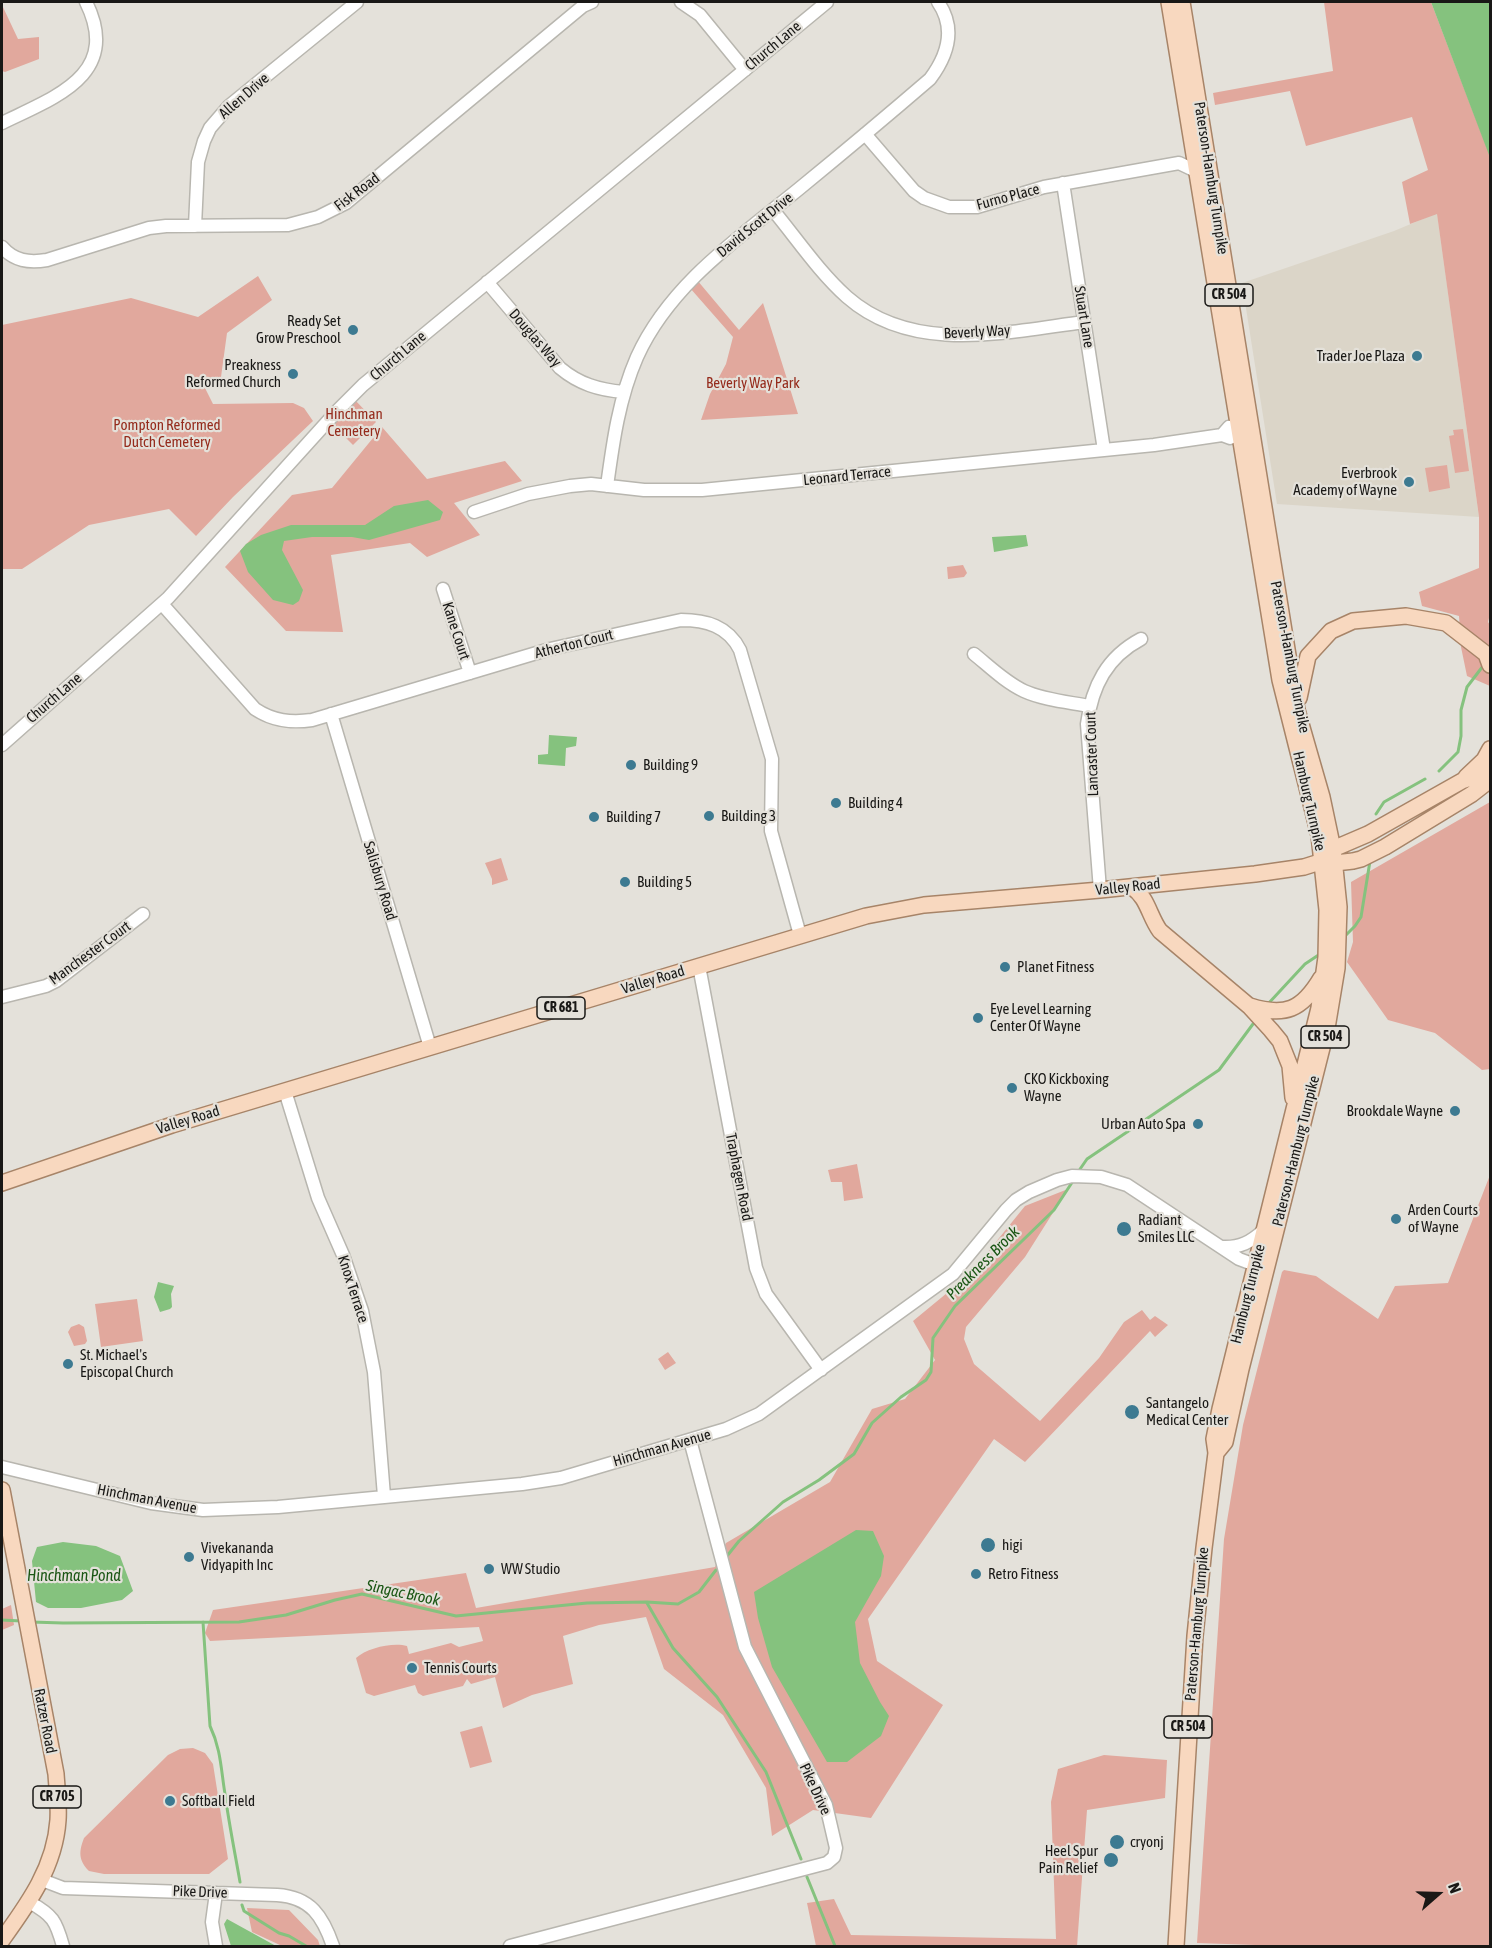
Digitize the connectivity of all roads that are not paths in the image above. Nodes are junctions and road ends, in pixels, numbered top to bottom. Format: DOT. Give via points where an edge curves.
graph roads {
  1 [pos="86,2"];
  2 [pos="357,2"];
  3 [pos="592,2"];
  4 [pos="681,2"];
  5 [pos="827,2"];
  6 [pos="938,2"];
  7 [pos="1169,2"];
  8 [pos="1182,2"];
  9 [pos="745,70"];
  10 [pos="2,123"];
  11 [pos="865,134"];
  12 [pos="1194,147"];
  13 [pos="1179,163"];
  14 [pos="1198,172"];
  15 [pos="1063,183"];
  16 [pos="773,210"];
  17 [pos="195,226"];
  18 [pos="2,246"];
  19 [pos="488,282"];
  20 [pos="1084,322"];
  21 [pos="624,392"];
  22 [pos="1239,433"];
  23 [pos="1104,450"];
  24 [pos="607,486"];
  25 [pos="474,512"];
  26 [pos="443,589"];
  27 [pos="162,604"];
  28 [pos="1142,639"];
  29 [pos="974,654"];
  30 [pos="1491,665"];
  31 [pos="470,673"];
  32 [pos="1089,706"];
  33 [pos="1297,710"];
  34 [pos="331,714"];
  35 [pos="2,745"];
  36 [pos="1491,749"];
  37 [pos="1491,771"];
  38 [pos="1491,780"];
  39 [pos="1462,781"];
  40 [pos="1331,858"];
  41 [pos="1154,884"];
  42 [pos="1132,886"];
  43 [pos="1100,890"];
  44 [pos="143,914"];
  45 [pos="800,935"];
  46 [pos="1173,940"];
  47 [pos="1333,944"];
  48 [pos="699,966"];
  49 [pos="1324,972"];
  50 [pos="2,997"];
  51 [pos="1249,1006"];
  52 [pos="430,1047"];
  53 [pos="285,1091"];
  54 [pos="1294,1110"];
  55 [pos="2,1183"];
  56 [pos="1264,1230"];
  57 [pos="1222,1247"];
  58 [pos="1262,1264"];
  59 [pos="821,1371"];
  60 [pos="690,1440"];
  61 [pos="1216,1453"];
  62 [pos="2,1467"];
  63 [pos="2,1490"];
  64 [pos="384,1496"];
  65 [pos="42,1880"];
  66 [pos="216,1893"];
  67 [pos="29,1902"];
  68 [pos="2,1940"];
  69 [pos="63,1947"];
  70 [pos="216,1947"];
  71 [pos="333,1947"];
  72 [pos="510,1947"];
  73 [pos="1176,1947"];
  1 -- 10 [label="street" via="97,31 89,66 60,95"];
  2 -- 17 [label="street, Allen Drive" via="229,106 210,128 198,162"];
  3 -- 17 [label="street, Fisk Road" via="333,211 288,225"];
  4 -- 9 [label="street" via="700,15"];
  5 -- 9 [label="street, Church Lane"];
  6 -- 11 [label="street, David Scott Drive" via="946,15 949,33 941,63 930,79"];
  7 -- 12 [label="main road, Hamburg Turnpike / CR 504"];
  8 -- 33 [label="main road, Paterson-Hamburg Turnpike / CR 504"];
  9 -- 19 [label="street, Church Lane"];
  11 -- 15 [label="street, Furno Place" via="914,191 949,207 977,207"];
  11 -- 16 [label="street, David Scott Drive"];
  12 -- 13 [label="street"];
  12 -- 14 [label="main road, Hamburg Turnpike / CR 504"];
  13 -- 14 [label="street"];
  13 -- 15 [label="street, Furno Place"];
  14 -- 22 [label="main road, Hamburg Turnpike / CR 504"];
  15 -- 20 [label="street, Stuart Lane"];
  16 -- 20 [label="street, Beverly Way" via="849,298 894,324 934,334 979,335"];
  16 -- 21 [label="street, David Scott Drive" via="715,257 678,294 649,334"];
  17 -- 18 [label="street, Fisk Road" via="149,228 37,262 17,259"];
  19 -- 21 [label="street, Douglas Way" via="570,377 595,388"];
  19 -- 27 [label="street, Church Lane" via="363,385"];
  20 -- 23 [label="street, Stuart Lane"];
  21 -- 24 [label="street, David Scott Drive"];
  22 -- 23 [label="street, Leonard Terrace" via="1229,428 1221,435"];
  22 -- 40 [label="main road, Hamburg Turnpike / CR 504" via="1280,681 1315,816"];
  23 -- 24 [label="street, Leonard Terrace" via="702,490"];
  24 -- 25 [label="street, Leonard Terrace" via="549,489"];
  26 -- 31 [label="street, Kane Court"];
  27 -- 34 [label="street, Atherton Court" via="264,715 299,722"];
  27 -- 35 [label="street, Church Lane"];
  28 -- 32 [label="street, Lancaster Court" via="1126,647 1104,671"];
  29 -- 32 [label="street" via="1026,692"];
  30 -- 33 [label="main road" via="1485,654 1446,623 1406,616 1353,621 1331,631 1308,656"];
  31 -- 34 [label="street, Atherton Court"];
  31 -- 45 [label="street, Atherton Court" via="571,643 681,620 707,622 724,631 740,650 770,752 771,831"];
  32 -- 43 [label="street, Lancaster Court" via="1087,724"];
  33 -- 40 [label="main road, Paterson-Hamburg Turnpike / CR 504" via="1322,797"];
  34 -- 52 [label="street, Salisbury Road"];
  36 -- 39 [label="main road"];
  37 -- 39 [label="main road, Valley Road / CR 681"];
  38 -- 40 [label="main road, Valley Road / CR 681" via="1374,853 1361,859"];
  39 -- 40 [label="main road, Valley Road / CR 681"];
  40 -- 41 [label="main road, Valley Road / CR 681" via="1276,872"];
  40 -- 47 [label="main road, Hamburg Turnpike / CR 504" via="1327,910"];
  41 -- 42 [label="main road, Valley Road / CR 681"];
  41 -- 46 [label="main road" via="1161,918"];
  42 -- 43 [label="main road, Valley Road / CR 681"];
  42 -- 46 [label="main road" via="1144,898 1155,924"];
  43 -- 45 [label="main road, Valley Road / CR 681" via="889,910"];
  44 -- 50 [label="street, Manchester Court" via="56,981"];
  45 -- 48 [label="main road, Valley Road / CR 681"];
  46 -- 51 [label="main road"];
  47 -- 49 [label="main road, Hamburg Turnpike / CR 504"];
  47 -- 58 [label="main road, Paterson-Hamburg Turnpike / CR 504" via="1333,995 1327,1028"];
  48 -- 52 [label="main road, Valley Road / CR 681"];
  48 -- 59 [label="street, Traphagen Road" via="756,1268 766,1294"];
  49 -- 51 [label="main road" via="1314,990 1297,1006 1280,1012"];
  49 -- 54 [label="main road, Hamburg Turnpike / CR 504"];
  51 -- 54 [label="main road" via="1285,1051"];
  52 -- 53 [label="main road, Valley Road / CR 681"];
  53 -- 55 [label="main road, Valley Road / CR 681"];
  53 -- 64 [label="street, Knox Terrace" via="318,1198 344,1255 362,1311 374,1372"];
  54 -- 56 [label="main road, Hamburg Turnpike / CR 504"];
  56 -- 57 [label="street" via="1243,1245"];
  56 -- 58 [label="main road, Hamburg Turnpike / CR 504"];
  57 -- 58 [label="street, Hinchman Avenue" via="1239,1259"];
  57 -- 59 [label="street, Hinchman Avenue" via="1127,1185 1101,1176 1078,1176 1042,1185 1016,1200 953,1274"];
  58 -- 61 [label="main road, Hamburg Turnpike / CR 504" via="1219,1416 1214,1439"];
  59 -- 60 [label="street, Hinchman Avenue" via="759,1414 726,1430"];
  60 -- 64 [label="street, Hinchman Avenue" via="561,1478"];
  60 -- 72 [label="street, Pike Drive" via="745,1647 826,1805 836,1844 834,1857 828,1863"];
  61 -- 73 [label="main road, Paterson-Hamburg Turnpike / CR 504" via="1195,1636"];
  62 -- 64 [label="street, Hinchman Avenue" via="147,1502 203,1509 278,1507"];
  63 -- 65 [label="main road, Ratzer Road / CR 705" via="56,1774 56,1837"];
  65 -- 66 [label="street, Pike Drive" via="63,1888"];
  65 -- 67 [label="main road, Ratzer Road / CR 705"];
  66 -- 70 [label="street" via="212,1922"];
  66 -- 71 [label="street, Pike Drive" via="282,1896 305,1903 321,1918"];
  67 -- 68 [label="main road, Ratzer Road / CR 705"];
  67 -- 69 [label="street" via="53,1918"];
}
